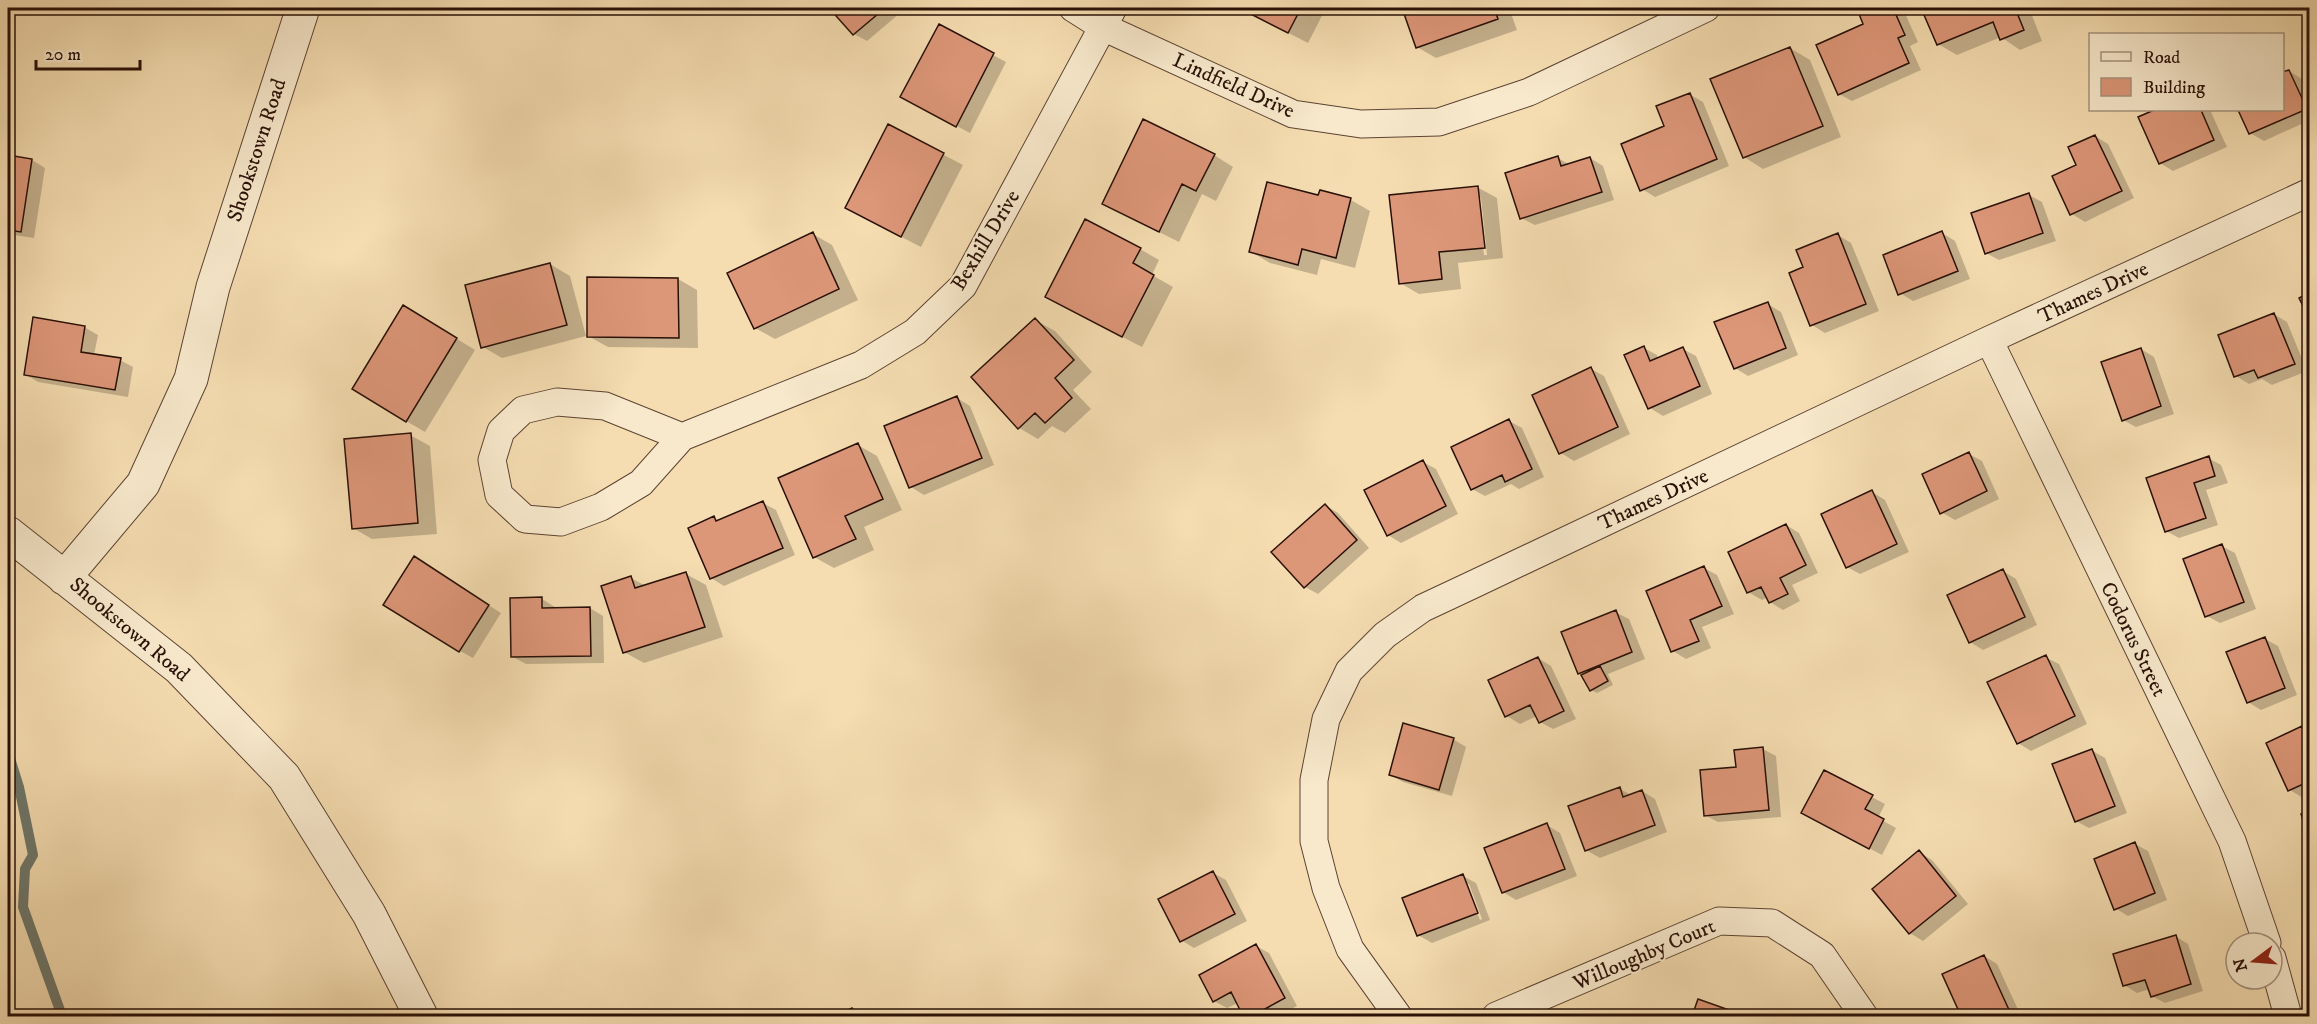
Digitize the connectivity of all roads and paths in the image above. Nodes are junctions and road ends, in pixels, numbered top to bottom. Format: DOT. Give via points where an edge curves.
graph roads {
  1 [pos="303,8"];
  2 [pos="1073,8"];
  3 [pos="1706,8"];
  4 [pos="1108,17"];
  5 [pos="2310,192"];
  6 [pos="1989,340"];
  7 [pos="682,437"];
  8 [pos="8,534"];
  9 [pos="64,578"];
  10 [pos="2263,931"];
  11 [pos="2281,991"];
  12 [pos="421,1017"];
  13 [pos="1398,1017"];
  14 [pos="1496,1017"];
  15 [pos="1864,1017"];
  16 [pos="2288,1017"];
  1 -- 9 [label="street, Shookstown Road" via="213,287 191,379 143,484"];
  2 -- 4 [label="street, Lindfield Drive"];
  3 -- 4 [label="street, Lindfield Drive" via="1529,92 1439,122 1360,124 1293,114"];
  4 -- 7 [label="street, Bexhill Drive" via="963,286 915,332 861,365"];
  5 -- 6 [label="street, Thames Drive"];
  6 -- 10 [label="street, Codorus Street" via="2232,841"];
  6 -- 13 [label="street, Thames Drive" via="1423,609 1385,635 1349,671 1326,719 1314,780 1314,841 1326,888 1350,949"];
  7 -- 7 [label="street, Bexhill Drive" via="605,406 557,402 523,410 501,431 492,460 499,495 525,519 561,522 602,507 641,483"];
  8 -- 9 [label="street"];
  9 -- 12 [label="street, Shookstown Road" via="179,668 284,777 369,914"];
  11 -- 16 [label="street"];
  14 -- 15 [label="street, Willoughby Court" via="1719,921 1772,923 1822,955"];
}
